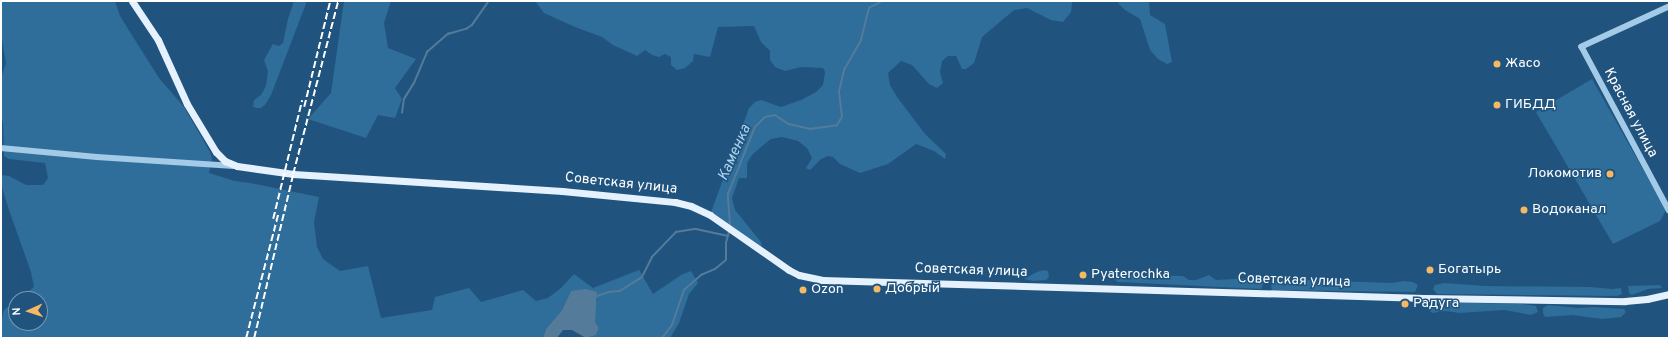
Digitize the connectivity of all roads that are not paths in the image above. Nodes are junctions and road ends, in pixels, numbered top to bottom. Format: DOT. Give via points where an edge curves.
graph roads {
  1 [pos="132,1"];
  2 [pos="1669,7"];
  3 [pos="1,148"];
  4 [pos="237,166"];
  5 [pos="1669,210"];
  6 [pos="1669,294"];
  1 -- 4 [label="main road" via="158,40 187,104 216,152 225,161"];
  2 -- 5 [label="street, Красная улица" via="1582,47"];
  3 -- 4 [label="street"];
  4 -- 6 [label="main road, Советская улица" via="293,174 660,199 691,206 736,231 789,270 822,280 1424,298 1625,300"];
}
